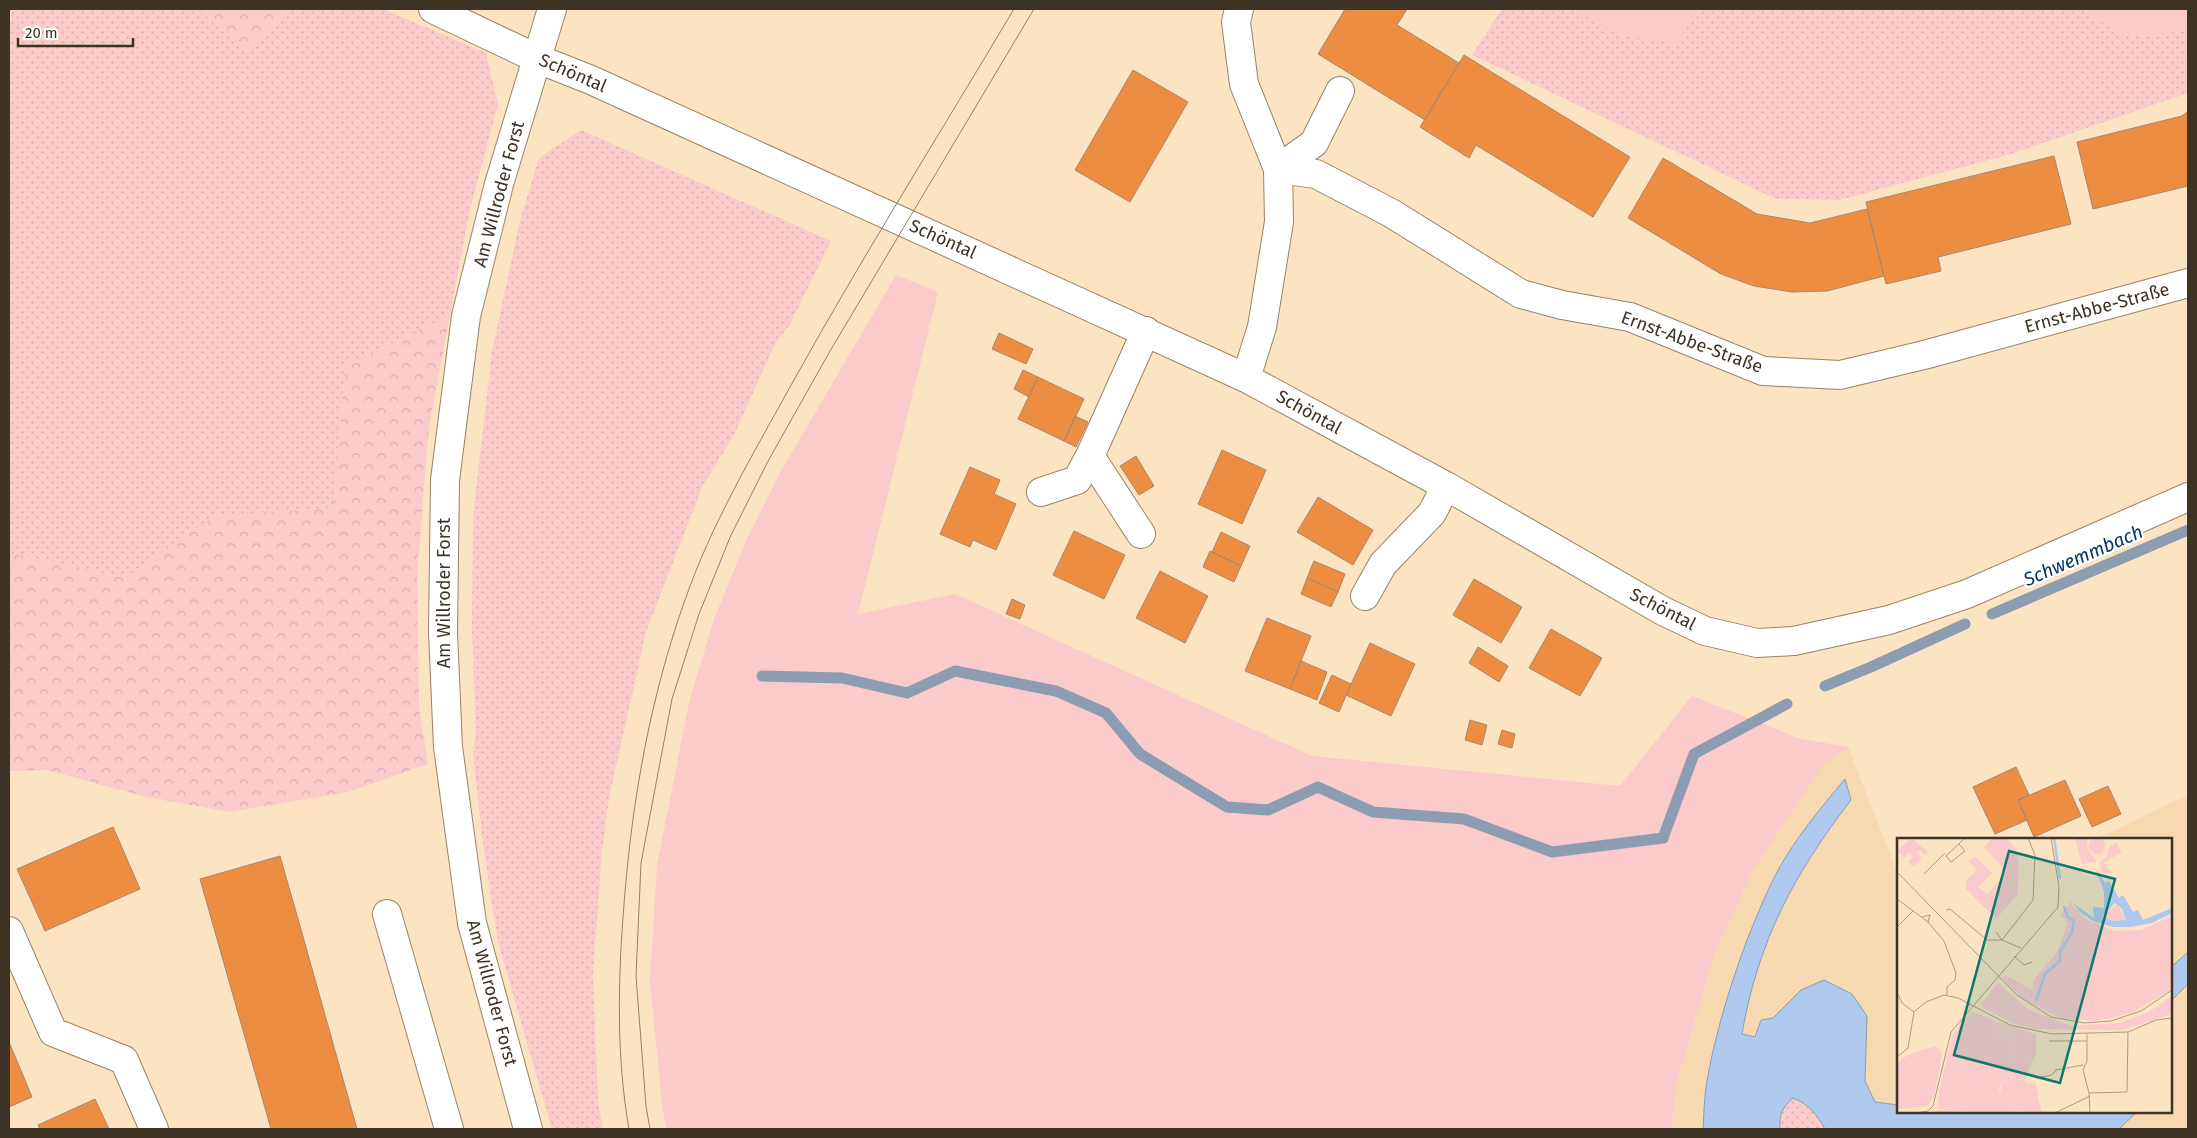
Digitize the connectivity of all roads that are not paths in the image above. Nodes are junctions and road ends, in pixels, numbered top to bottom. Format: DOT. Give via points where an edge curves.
graph roads {
  1 [pos="433,9"];
  2 [pos="552,9"];
  3 [pos="1239,9"];
  4 [pos="538,59"];
  5 [pos="1340,92"];
  6 [pos="1278,169"];
  7 [pos="2188,283"];
  8 [pos="1146,331"];
  9 [pos="1246,378"];
  10 [pos="1090,456"];
  11 [pos="1446,486"];
  12 [pos="1041,492"];
  13 [pos="2188,497"];
  14 [pos="1141,534"];
  15 [pos="1365,596"];
  16 [pos="387,914"];
  17 [pos="9,931"];
  18 [pos="154,1129"];
  19 [pos="449,1129"];
  20 [pos="528,1129"];
  1 -- 4 [label="street, Schöntal"];
  2 -- 4 [label="street, Am Willroder Forst"];
  3 -- 6 [label="street" via="1236,22 1244,84"];
  4 -- 8 [label="street, Schöntal"];
  4 -- 20 [label="street, Am Willroder Forst" via="499,184 466,316 444,480 442,632 448,747 472,923"];
  5 -- 6 [label="street" via="1314,143"];
  6 -- 7 [label="street, Ernst-Abbe-Straße" via="1316,174 1391,213 1521,294 1630,317 1762,371 1840,375"];
  6 -- 9 [label="street" via="1279,222 1262,327"];
  8 -- 9 [label="street, Schöntal"];
  8 -- 10 [label="street"];
  9 -- 11 [label="street, Schöntal"];
  10 -- 12 [label="street" via="1077,480"];
  10 -- 14 [label="street"];
  11 -- 13 [label="street, Schöntal" via="1663,611 1705,631 1757,644 1794,641 1889,620 1967,594"];
  11 -- 15 [label="street" via="1432,513 1384,564"];
  16 -- 19 [label="street"];
  17 -- 18 [label="street" via="53,1032 124,1060"];
}
